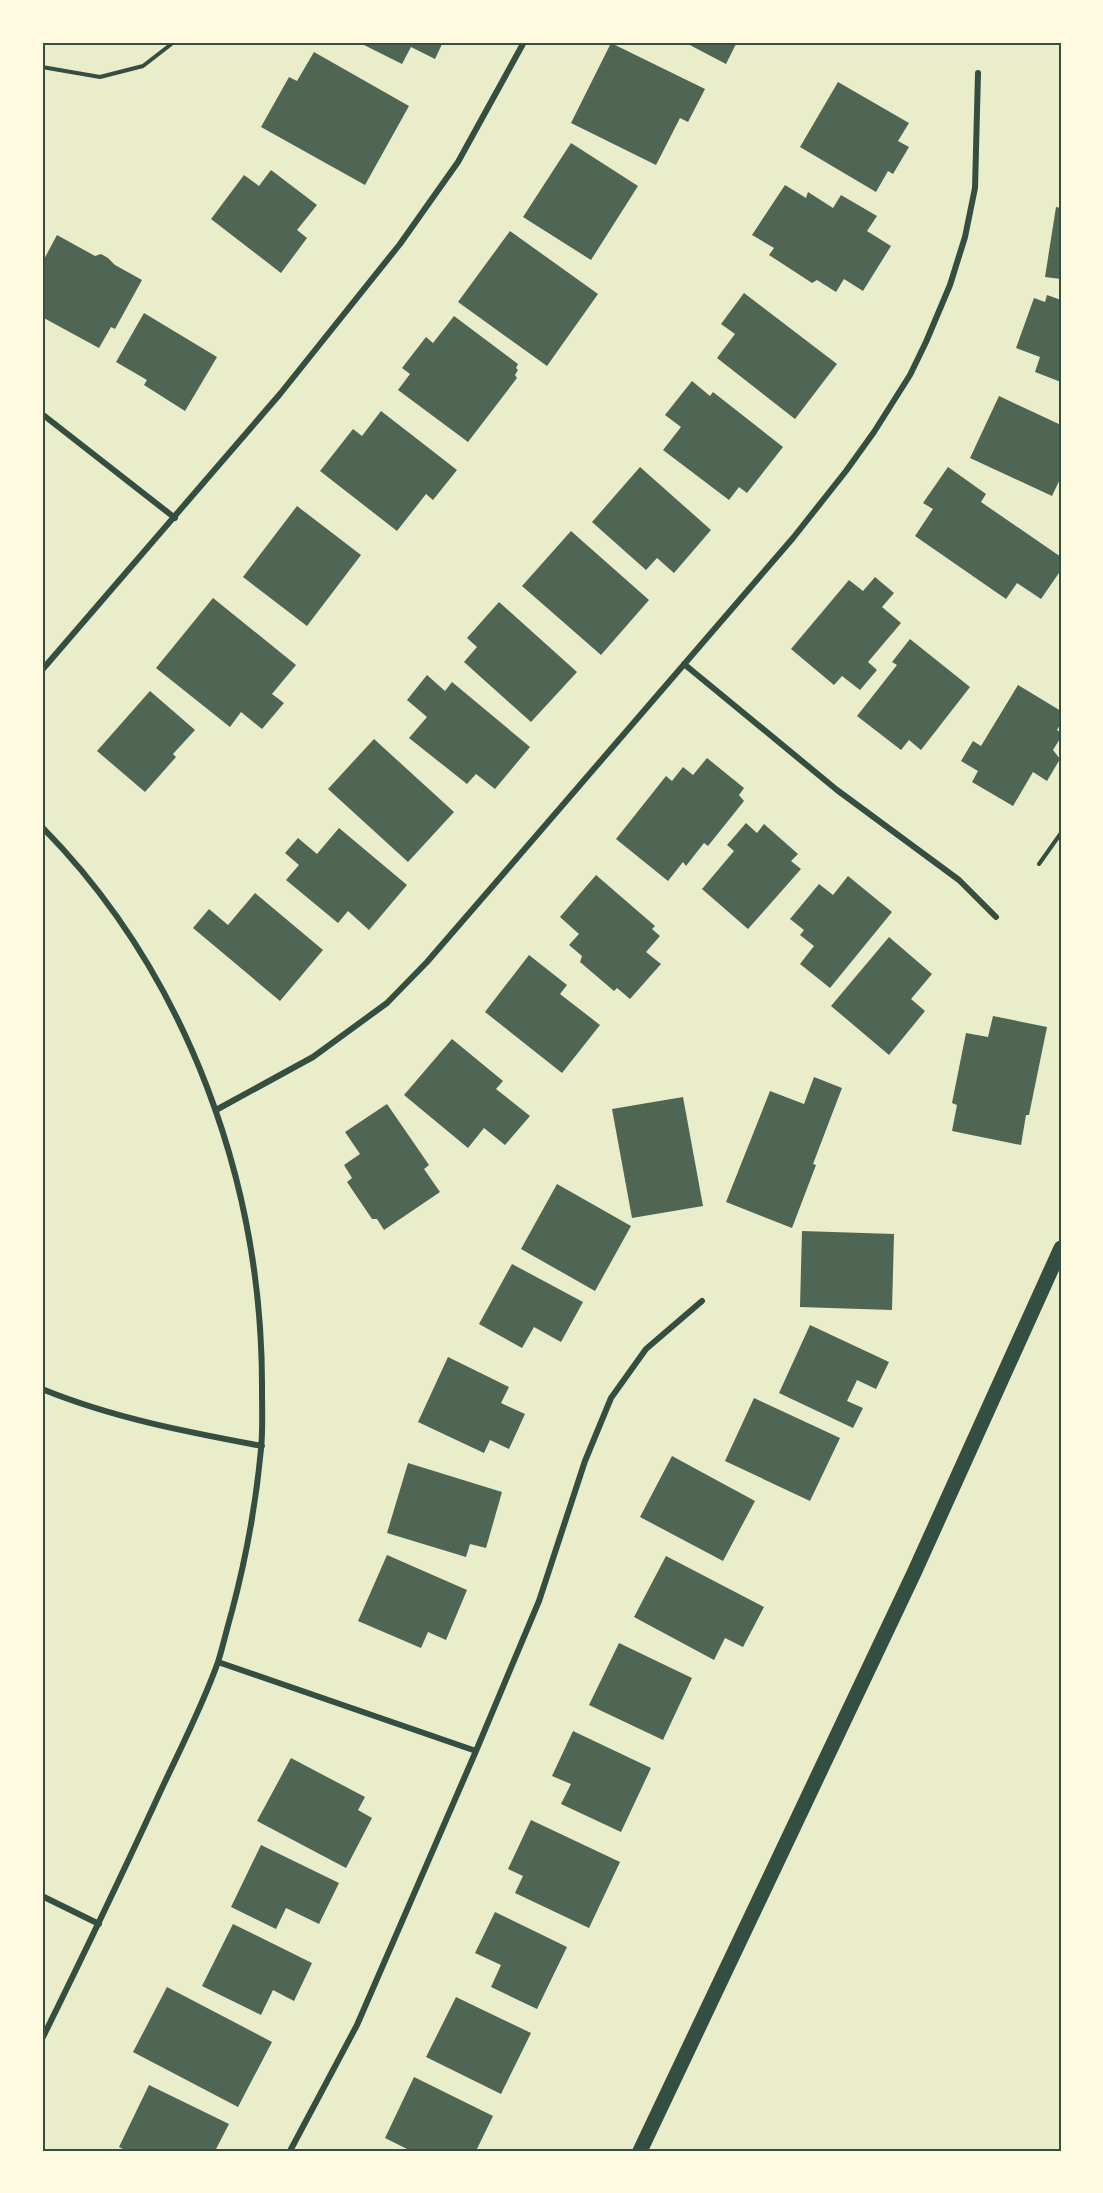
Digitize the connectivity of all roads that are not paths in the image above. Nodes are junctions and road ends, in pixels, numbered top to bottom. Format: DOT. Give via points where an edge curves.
graph roads {
  1 [pos="524,42"];
  2 [pos="978,73"];
  3 [pos="42,414"];
  4 [pos="175,518"];
  5 [pos="684,664"];
  6 [pos="42,670"];
  7 [pos="42,827"];
  8 [pos="996,917"];
  9 [pos="216,1110"];
  10 [pos="1061,1248"];
  11 [pos="702,1301"];
  12 [pos="42,1389"];
  13 [pos="262,1446"];
  14 [pos="218,1662"];
  15 [pos="476,1751"];
  16 [pos="42,1896"];
  17 [pos="99,1924"];
  18 [pos="42,2039"];
  19 [pos="290,2151"];
  20 [pos="640,2151"];
  1 -- 4 [label="street" via="490,107 434,198 288,385"];
  2 -- 5 [label="street" via="975,188 950,285 926,342 891,405 846,471"];
  3 -- 4 [label="street"];
  4 -- 6 [label="street"];
  5 -- 8 [label="street" via="837,790 959,880"];
  5 -- 9 [label="street" via="427,962 387,1003 314,1057"];
  7 -- 9 [label="street" via="102,894 145,960 190,1046"];
  9 -- 13 [label="street" via="239,1193 257,1283 262,1348"];
  10 -- 20 [label="main road" via="914,1573"];
  11 -- 15 [label="street" via="646,1349 610,1398 539,1601"];
  12 -- 13 [label="street" via="152,1425"];
  13 -- 14 [label="street" via="245,1564"];
  14 -- 15 [label="street"];
  14 -- 17 [label="street"];
  15 -- 19 [label="street" via="357,2025"];
  16 -- 17 [label="street"];
  17 -- 18 [label="street"];
}
